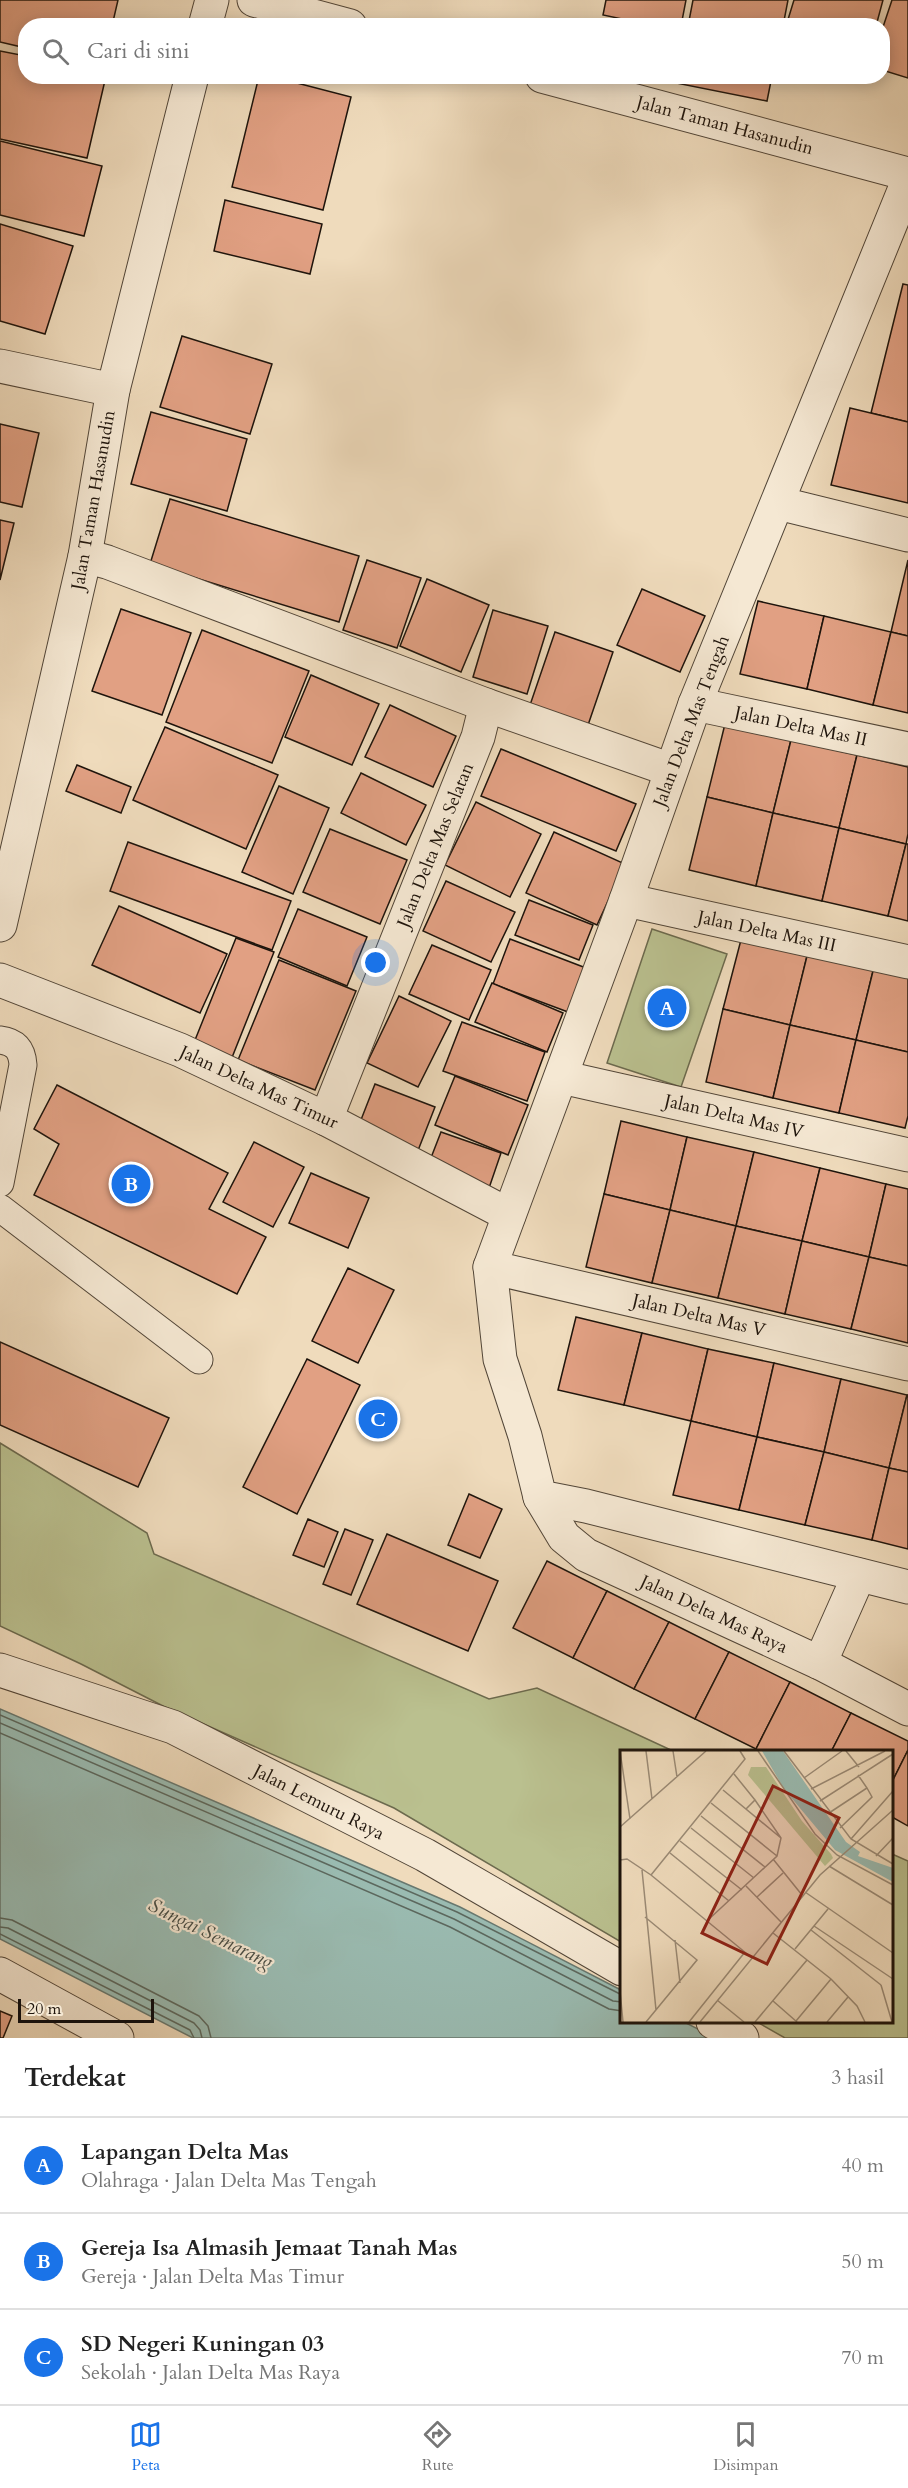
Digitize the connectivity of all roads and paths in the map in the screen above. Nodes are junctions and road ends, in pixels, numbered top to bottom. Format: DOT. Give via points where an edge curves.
graph roads {
  1 [pos="212,0"];
  2 [pos="254,0"];
  3 [pos="332,14"];
  4 [pos="207,18"];
  5 [pos="190,84"];
  6 [pos="572,84"];
  7 [pos="908,174"];
  8 [pos="908,181"];
  9 [pos="0,366"];
  10 [pos="113,390"];
  11 [pos="778,503"];
  12 [pos="908,535"];
  13 [pos="85,556"];
  14 [pos="695,704"];
  15 [pos="486,705"];
  16 [pos="908,749"];
  17 [pos="671,770"];
  18 [pos="626,900"];
  19 [pos="0,925"];
  20 [pos="908,962"];
  21 [pos="0,980"];
  22 [pos="0,1040"];
  23 [pos="561,1077"];
  24 [pos="327,1119"];
  25 [pos="908,1155"];
  26 [pos="0,1183"];
  27 [pos="0,1208"];
  28 [pos="509,1215"];
  29 [pos="490,1267"];
  30 [pos="199,1360"];
  31 [pos="908,1364"];
  32 [pos="540,1497"];
  33 [pos="859,1575"];
  34 [pos="908,1587"];
  35 [pos="819,1663"];
  36 [pos="0,1670"];
  37 [pos="908,1708"];
  38 [pos="620,1968"];
  39 [pos="0,1974"];
  40 [pos="715,2023"];
  41 [pos="117,2038"];
  42 [pos="742,2038"];
  1 -- 4 [label="street"];
  2 -- 3 [label="street"];
  5 -- 10 [label="street, Jalan Taman Hasanudin"];
  6 -- 7 [label="street, Jalan Taman Hasanudin"];
  8 -- 11 [label="street, Jalan Delta Mas Tengah"];
  9 -- 10 [label="street"];
  10 -- 13 [label="street, Jalan Taman Hasanudin"];
  11 -- 12 [label="street"];
  11 -- 14 [label="street, Jalan Delta Mas Tengah"];
  13 -- 15 [label="street"];
  13 -- 19 [label="street, Jalan Taman Hasanudin"];
  14 -- 16 [label="street, Jalan Delta Mas II"];
  14 -- 17 [label="street, Jalan Delta Mas Tengah"];
  15 -- 17 [label="street"];
  15 -- 24 [label="street, Jalan Delta Mas Selatan" via="478,737"];
  17 -- 18 [label="street, Jalan Delta Mas Tengah"];
  18 -- 20 [label="street, Jalan Delta Mas III"];
  18 -- 23 [label="street, Jalan Delta Mas Tengah"];
  21 -- 24 [label="street, Jalan Delta Mas Timur" via="180,1050"];
  22 -- 26 [label="lane" via="12,1042 22,1053 23,1065"];
  23 -- 25 [label="street, Jalan Delta Mas IV"];
  23 -- 28 [label="street, Jalan Delta Mas Tengah"];
  24 -- 28 [label="street, Jalan Delta Mas Timur"];
  27 -- 30 [label="lane"];
  28 -- 29 [label="street, Jalan Delta Mas Tengah"];
  29 -- 31 [label="street, Jalan Delta Mas V"];
  29 -- 32 [label="street, Jalan Delta Mas Raya" via="500,1359"];
  32 -- 33 [label="street"];
  32 -- 35 [label="street, Jalan Delta Mas Raya" via="564,1537 586,1555"];
  33 -- 34 [label="street"];
  33 -- 35 [label="street"];
  35 -- 37 [label="street, Jalan Delta Mas Raya"];
  36 -- 38 [label="street, Jalan Lemuru Raya" via="173,1727 424,1855"];
  39 -- 41 [label="street"];
  40 -- 42 [label="street"];
}
